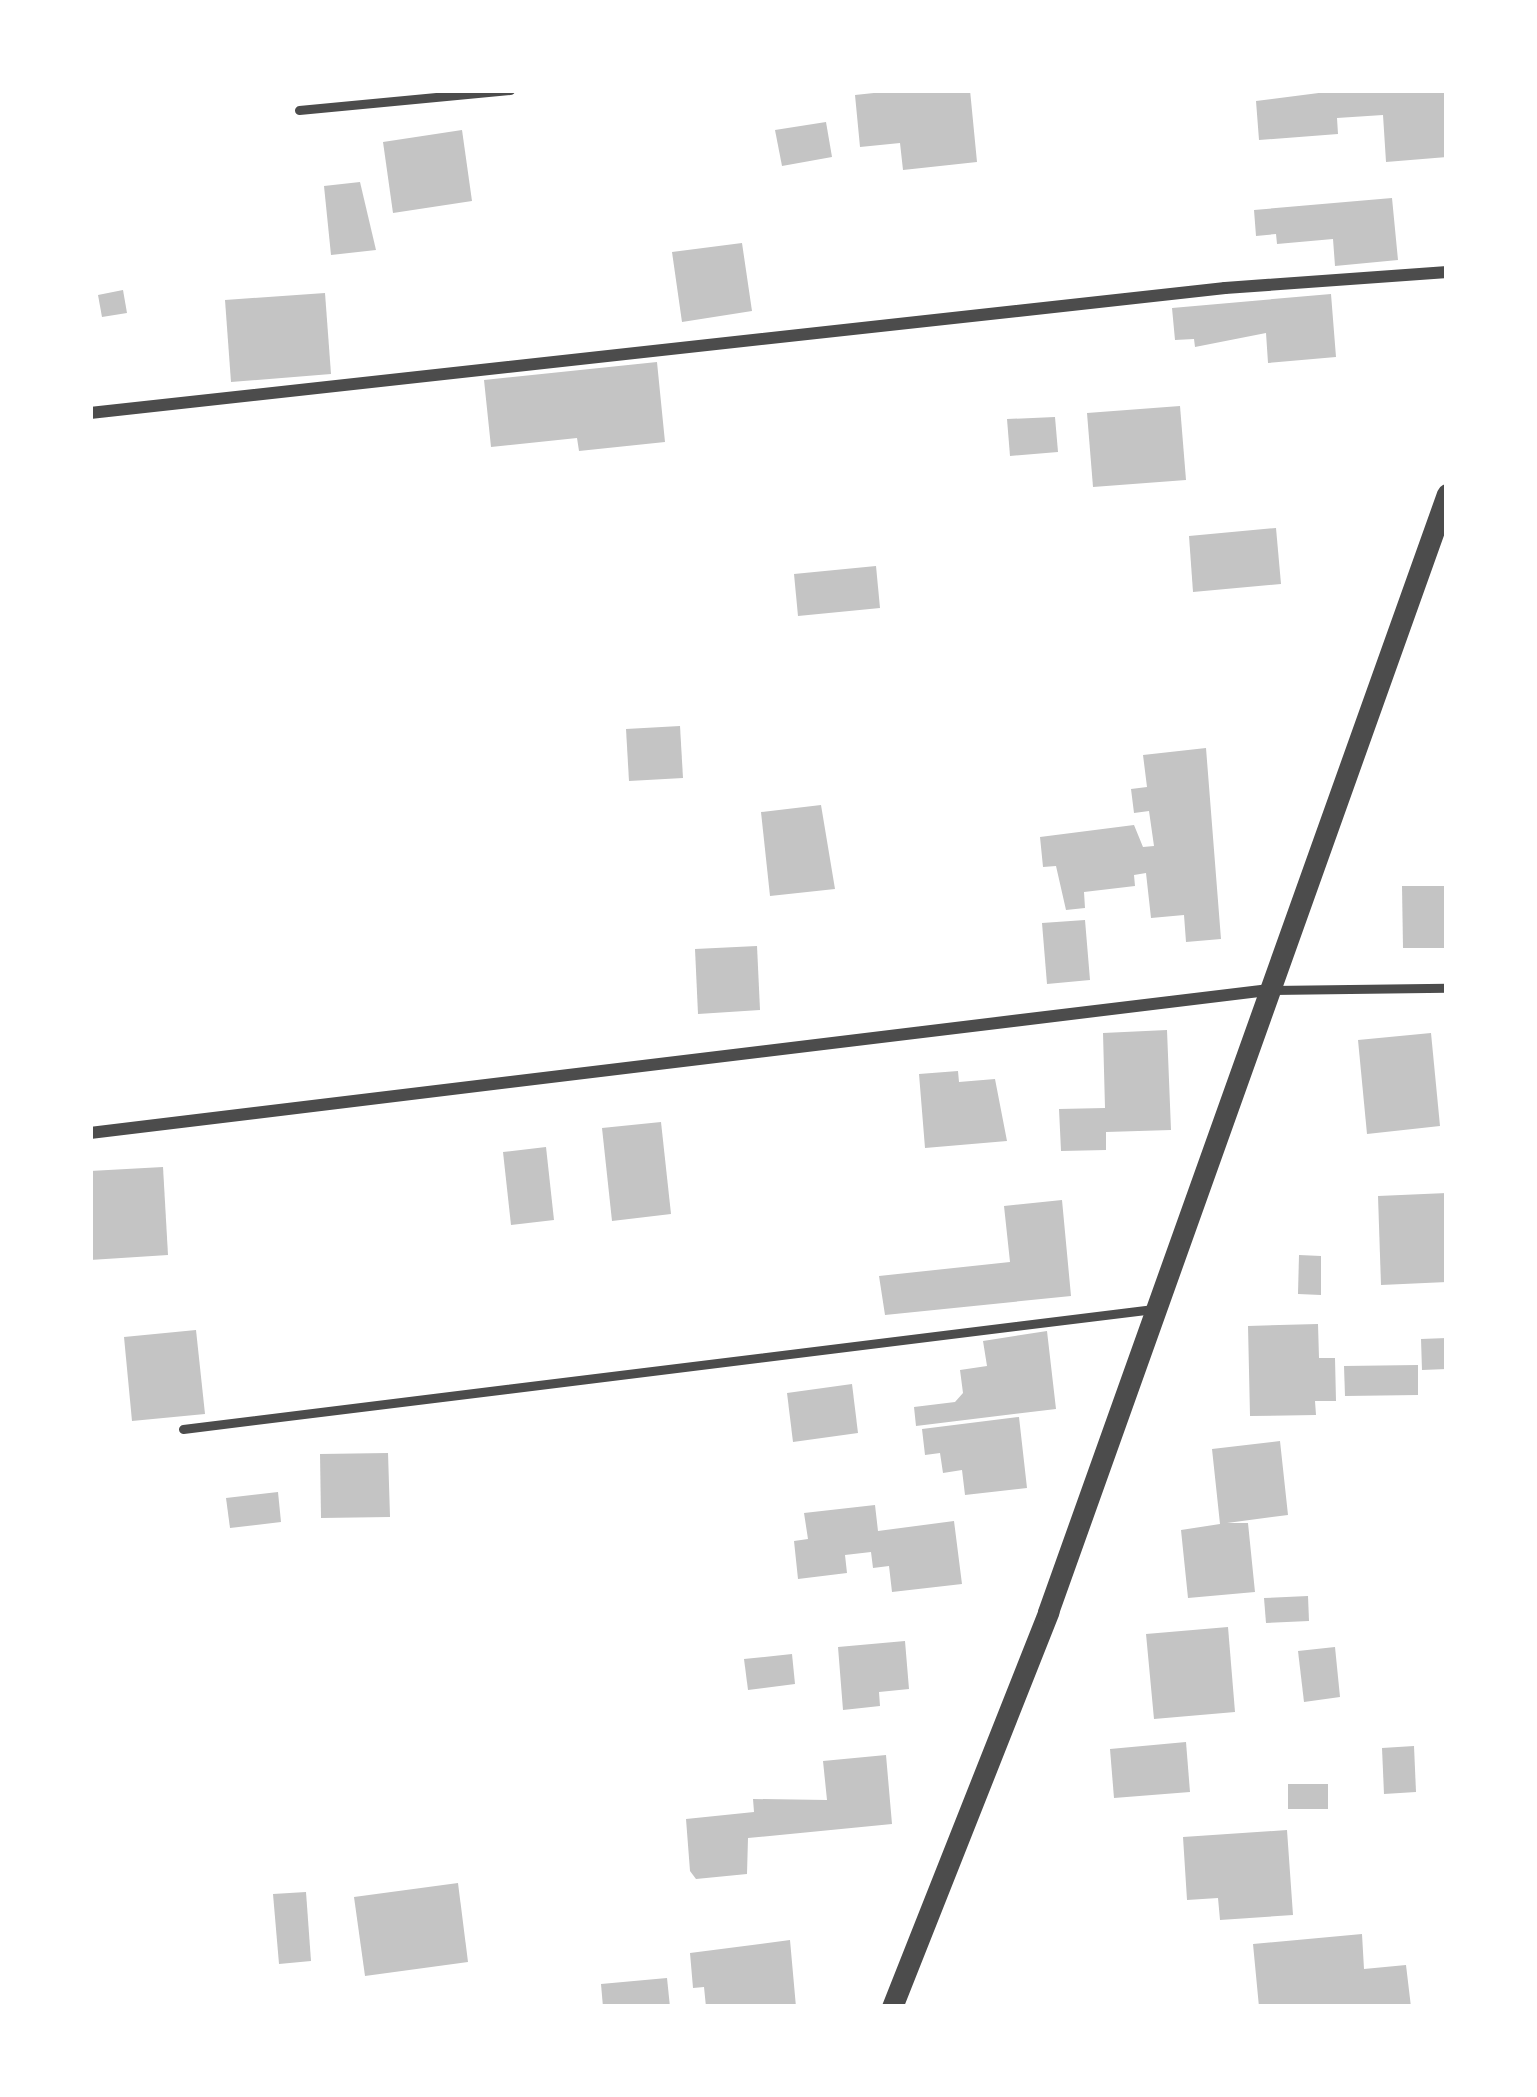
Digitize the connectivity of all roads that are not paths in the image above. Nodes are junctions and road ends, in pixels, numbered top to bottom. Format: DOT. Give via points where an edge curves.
graph roads {
  1 [pos="510,90"];
  2 [pos="299,110"];
  3 [pos="1447,272"];
  4 [pos="90,413"];
  5 [pos="1447,494"];
  6 [pos="1447,988"];
  7 [pos="1269,990"];
  8 [pos="90,1133"];
  9 [pos="1156,1309"];
  10 [pos="183,1429"];
  11 [pos="892,2007"];
  1 -- 2 [label="lane"];
  3 -- 4 [label="street" via="1225,288"];
  5 -- 7 [label="street"];
  6 -- 7 [label="lane"];
  7 -- 8 [label="street"];
  7 -- 9 [label="street"];
  9 -- 10 [label="lane"];
  9 -- 11 [label="street" via="985,1781"];
}
